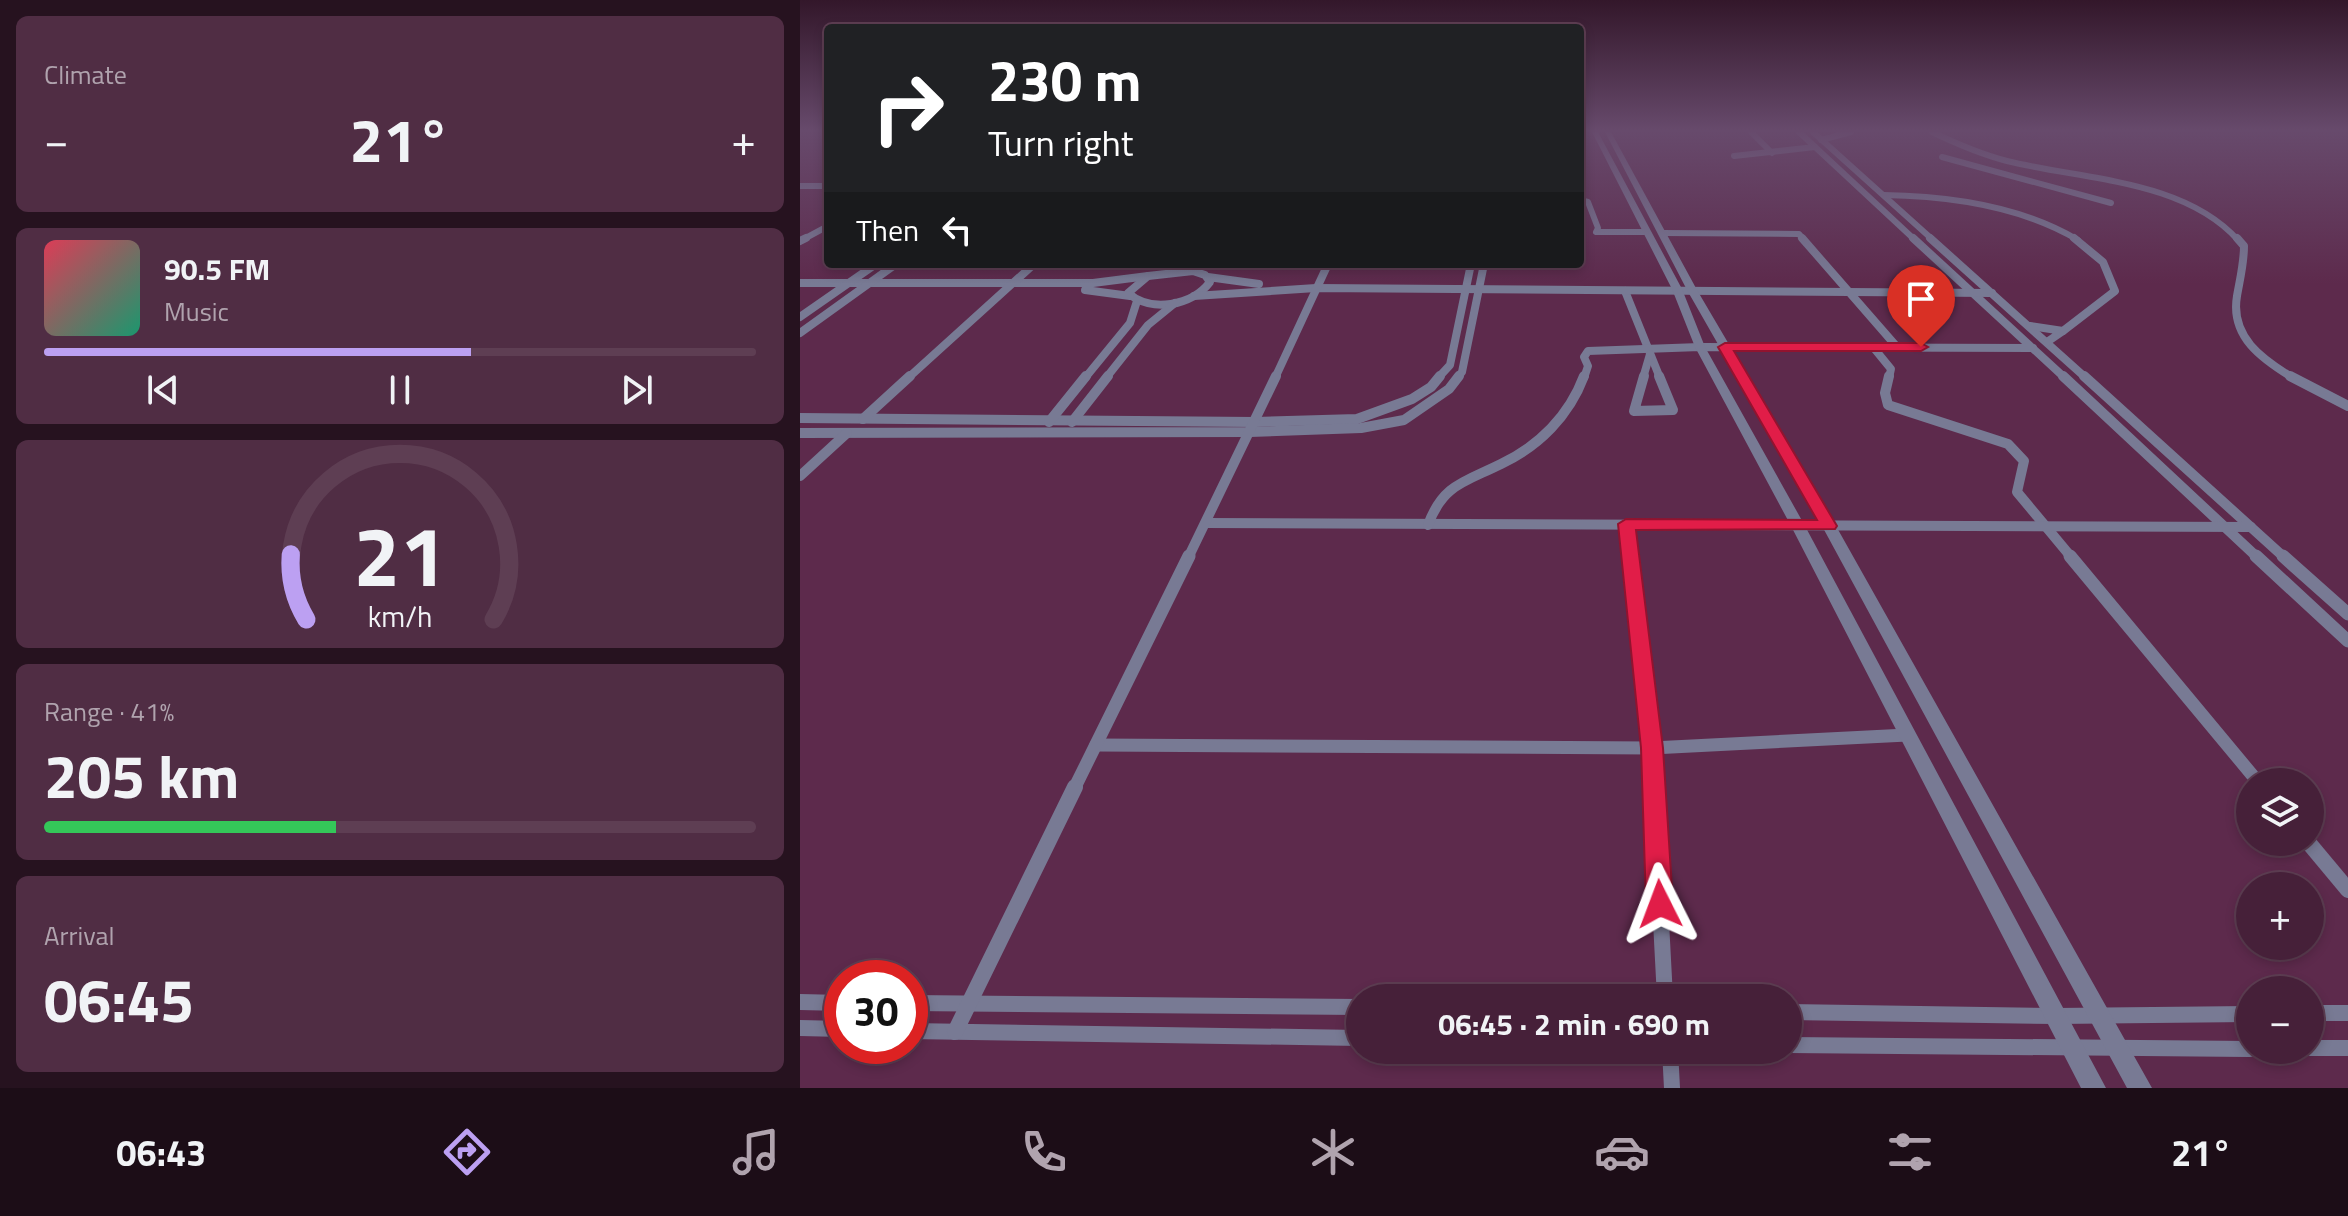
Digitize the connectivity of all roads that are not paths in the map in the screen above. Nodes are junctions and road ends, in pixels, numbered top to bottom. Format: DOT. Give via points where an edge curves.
graph roads {
  1 [pos="1625,183"];
  2 [pos="1631,183"];
  3 [pos="1858,183"];
  4 [pos="1868,183"];
  5 [pos="2037,183"];
  6 [pos="2105,183"];
  7 [pos="800,186"];
  8 [pos="824,186"];
  9 [pos="1884,195"];
  10 [pos="1584,201"];
  11 [pos="2111,203"];
  12 [pos="824,221"];
  13 [pos="824,230"];
  14 [pos="801,232"];
  15 [pos="1654,233"];
  16 [pos="800,241"];
  17 [pos="870,268"];
  18 [pos="890,268"];
  19 [pos="1030,268"];
  20 [pos="1166,268"];
  21 [pos="1326,268"];
  22 [pos="1470,268"];
  23 [pos="1483,268"];
  24 [pos="1203,271"];
  25 [pos="1152,275"];
  26 [pos="871,282"];
  27 [pos="800,286"];
  28 [pos="845,286"];
  29 [pos="1010,286"];
  30 [pos="1317,286"];
  31 [pos="1984,286"];
  32 [pos="1683,287"];
  33 [pos="1464,288"];
  34 [pos="1479,288"];
  35 [pos="863,289"];
  36 [pos="1848,289"];
  37 [pos="1970,290"];
  38 [pos="1625,291"];
  39 [pos="1992,293"];
  40 [pos="1194,296"];
  41 [pos="1134,298"];
  42 [pos="1177,301"];
  43 [pos="800,317"];
  44 [pos="2030,326"];
  45 [pos="2063,331"];
  46 [pos="800,333"];
  47 [pos="2047,342"];
  48 [pos="1700,347"];
  49 [pos="1725,347"];
  50 [pos="1873,347"];
  51 [pos="1897,347"];
  52 [pos="2033,348"];
  53 [pos="1649,351"];
  54 [pos="2348,406"];
  55 [pos="800,418"];
  56 [pos="864,418"];
  57 [pos="1050,420"];
  58 [pos="1073,420"];
  59 [pos="1252,427"];
  60 [pos="800,433"];
  61 [pos="847,433"];
  62 [pos="1040,433"];
  63 [pos="1065,433"];
  64 [pos="800,476"];
  65 [pos="1206,523"];
  66 [pos="1626,524"];
  67 [pos="1428,525"];
  68 [pos="1798,526"];
  69 [pos="1829,526"];
  70 [pos="2043,526"];
  71 [pos="2251,527"];
  72 [pos="2227,528"];
  73 [pos="2348,614"];
  74 [pos="2348,641"];
  75 [pos="1907,735"];
  76 [pos="1096,745"];
  77 [pos="1652,748"];
  78 [pos="2246,768"];
  79 [pos="2320,856"];
  80 [pos="2348,890"];
  81 [pos="1664,984"];
  82 [pos="800,1002"];
  83 [pos="824,1003"];
  84 [pos="928,1003"];
  85 [pos="968,1004"];
  86 [pos="1346,1007"];
  87 [pos="1802,1012"];
  88 [pos="2324,1013"];
  89 [pos="2348,1013"];
  90 [pos="2236,1014"];
  91 [pos="2101,1015"];
  92 [pos="2056,1016"];
  93 [pos="800,1028"];
  94 [pos="824,1029"];
  95 [pos="928,1031"];
  96 [pos="955,1032"];
  97 [pos="1346,1038"];
  98 [pos="1802,1045"];
  99 [pos="2324,1048"];
  100 [pos="2348,1048"];
  101 [pos="2074,1049"];
  102 [pos="2236,1049"];
  103 [pos="2120,1050"];
  104 [pos="1671,1064"];
  105 [pos="1672,1088"];
  106 [pos="2094,1088"];
  107 [pos="2140,1088"];
  1 -- 15 [label="street"];
  2 -- 15 [label="street"];
  3 -- 37 [label="street"];
  4 -- 9 [label="street"];
  5 -- 11 [label="street"];
  6 -- 54 [label="street" via="2192,206 2221,223 2244,246 2234,311 2239,330 2271,363"];
  7 -- 8 [label="street"];
  9 -- 31 [label="street"];
  9 -- 45 [label="street" via="1940,197 1993,207 2040,221 2076,240 2103,261 2115,291"];
  10 -- 15 [label="street" via="1596,232"];
  12 -- 14 [label="street"];
  13 -- 16 [label="street"];
  15 -- 32 [label="street"];
  15 -- 36 [label="street" via="1799,234"];
  17 -- 28 [label="street"];
  18 -- 26 [label="street"];
  19 -- 29 [label="street"];
  20 -- 25 [label="street"];
  21 -- 30 [label="street"];
  22 -- 33 [label="street"];
  23 -- 34 [label="street"];
  24 -- 25 [label="street"];
  24 -- 30 [label="street" via="1246,283"];
  24 -- 40 [label="street" via="1208,287"];
  25 -- 29 [label="street"];
  25 -- 41 [label="street" via="1130,288"];
  26 -- 28 [label="street"];
  26 -- 29 [label="street"];
  26 -- 35 [label="street"];
  27 -- 28 [label="street"];
  28 -- 35 [label="street"];
  28 -- 43 [label="street"];
  29 -- 35 [label="street"];
  29 -- 41 [label="street"];
  29 -- 56 [label="street"];
  30 -- 33 [label="street"];
  30 -- 40 [label="street"];
  30 -- 59 [label="street"];
  31 -- 37 [label="street"];
  31 -- 39 [label="street"];
  32 -- 34 [label="street"];
  32 -- 36 [label="street"];
  32 -- 38 [label="street"];
  32 -- 48 [label="street"];
  32 -- 49 [label="street"];
  33 -- 34 [label="street"];
  33 -- 59 [label="street" via="1450,365 1431,387 1357,419"];
  34 -- 38 [label="street"];
  34 -- 59 [label="street" via="1462,372 1449,389 1404,420 1361,428"];
  35 -- 46 [label="street"];
  36 -- 37 [label="street"];
  36 -- 51 [label="street"];
  37 -- 39 [label="street"];
  37 -- 52 [label="street"];
  38 -- 53 [label="street"];
  39 -- 44 [label="street"];
  40 -- 42 [label="street"];
  41 -- 42 [label="street"];
  41 -- 57 [label="street" via="1130,323"];
  42 -- 58 [label="street" via="1148,325"];
  44 -- 45 [label="street"];
  44 -- 47 [label="street"];
  45 -- 47 [label="street"];
  47 -- 71 [label="street"];
  48 -- 49 [label="street"];
  48 -- 53 [label="street"];
  48 -- 68 [label="street"];
  49 -- 50 [label="street"];
  49 -- 69 [label="street"];
  50 -- 51 [label="street"];
  50 -- 70 [label="street" via="1891,369 1888,405 2008,444 2024,461 2017,492"];
  51 -- 52 [label="street"];
  52 -- 72 [label="street"];
  53 -- 53 [label="street" via="1634,411 1673,410 1667,396"];
  53 -- 67 [label="street" via="1588,351 1578,396 1555,426 1515,457 1440,496"];
  55 -- 56 [label="street"];
  56 -- 57 [label="street"];
  56 -- 61 [label="street"];
  57 -- 58 [label="street"];
  57 -- 62 [label="street"];
  58 -- 59 [label="street"];
  58 -- 63 [label="street"];
  59 -- 63 [label="street"];
  59 -- 65 [label="street"];
  60 -- 61 [label="street"];
  61 -- 62 [label="street"];
  61 -- 64 [label="street"];
  62 -- 63 [label="street"];
  65 -- 67 [label="street"];
  65 -- 76 [label="street"];
  66 -- 67 [label="street"];
  66 -- 68 [label="street"];
  66 -- 77 [label="street"];
  68 -- 69 [label="street"];
  68 -- 75 [label="street"];
  69 -- 70 [label="street"];
  69 -- 91 [label="street"];
  70 -- 72 [label="street"];
  70 -- 78 [label="street"];
  71 -- 72 [label="street"];
  71 -- 73 [label="street"];
  72 -- 74 [label="street"];
  75 -- 77 [label="street"];
  75 -- 92 [label="street"];
  76 -- 77 [label="street"];
  76 -- 85 [label="street"];
  77 -- 81 [label="street"];
  79 -- 80 [label="street"];
  82 -- 83 [label="street"];
  84 -- 85 [label="street"];
  85 -- 86 [label="street"];
  85 -- 96 [label="street"];
  87 -- 92 [label="street"];
  88 -- 89 [label="street"];
  90 -- 91 [label="street"];
  91 -- 92 [label="street"];
  91 -- 103 [label="street"];
  92 -- 101 [label="street"];
  93 -- 94 [label="street"];
  95 -- 96 [label="street"];
  96 -- 97 [label="street"];
  98 -- 101 [label="street"];
  99 -- 100 [label="street"];
  101 -- 103 [label="street"];
  101 -- 106 [label="street"];
  102 -- 103 [label="street"];
  103 -- 107 [label="street"];
  104 -- 105 [label="street"];
}
